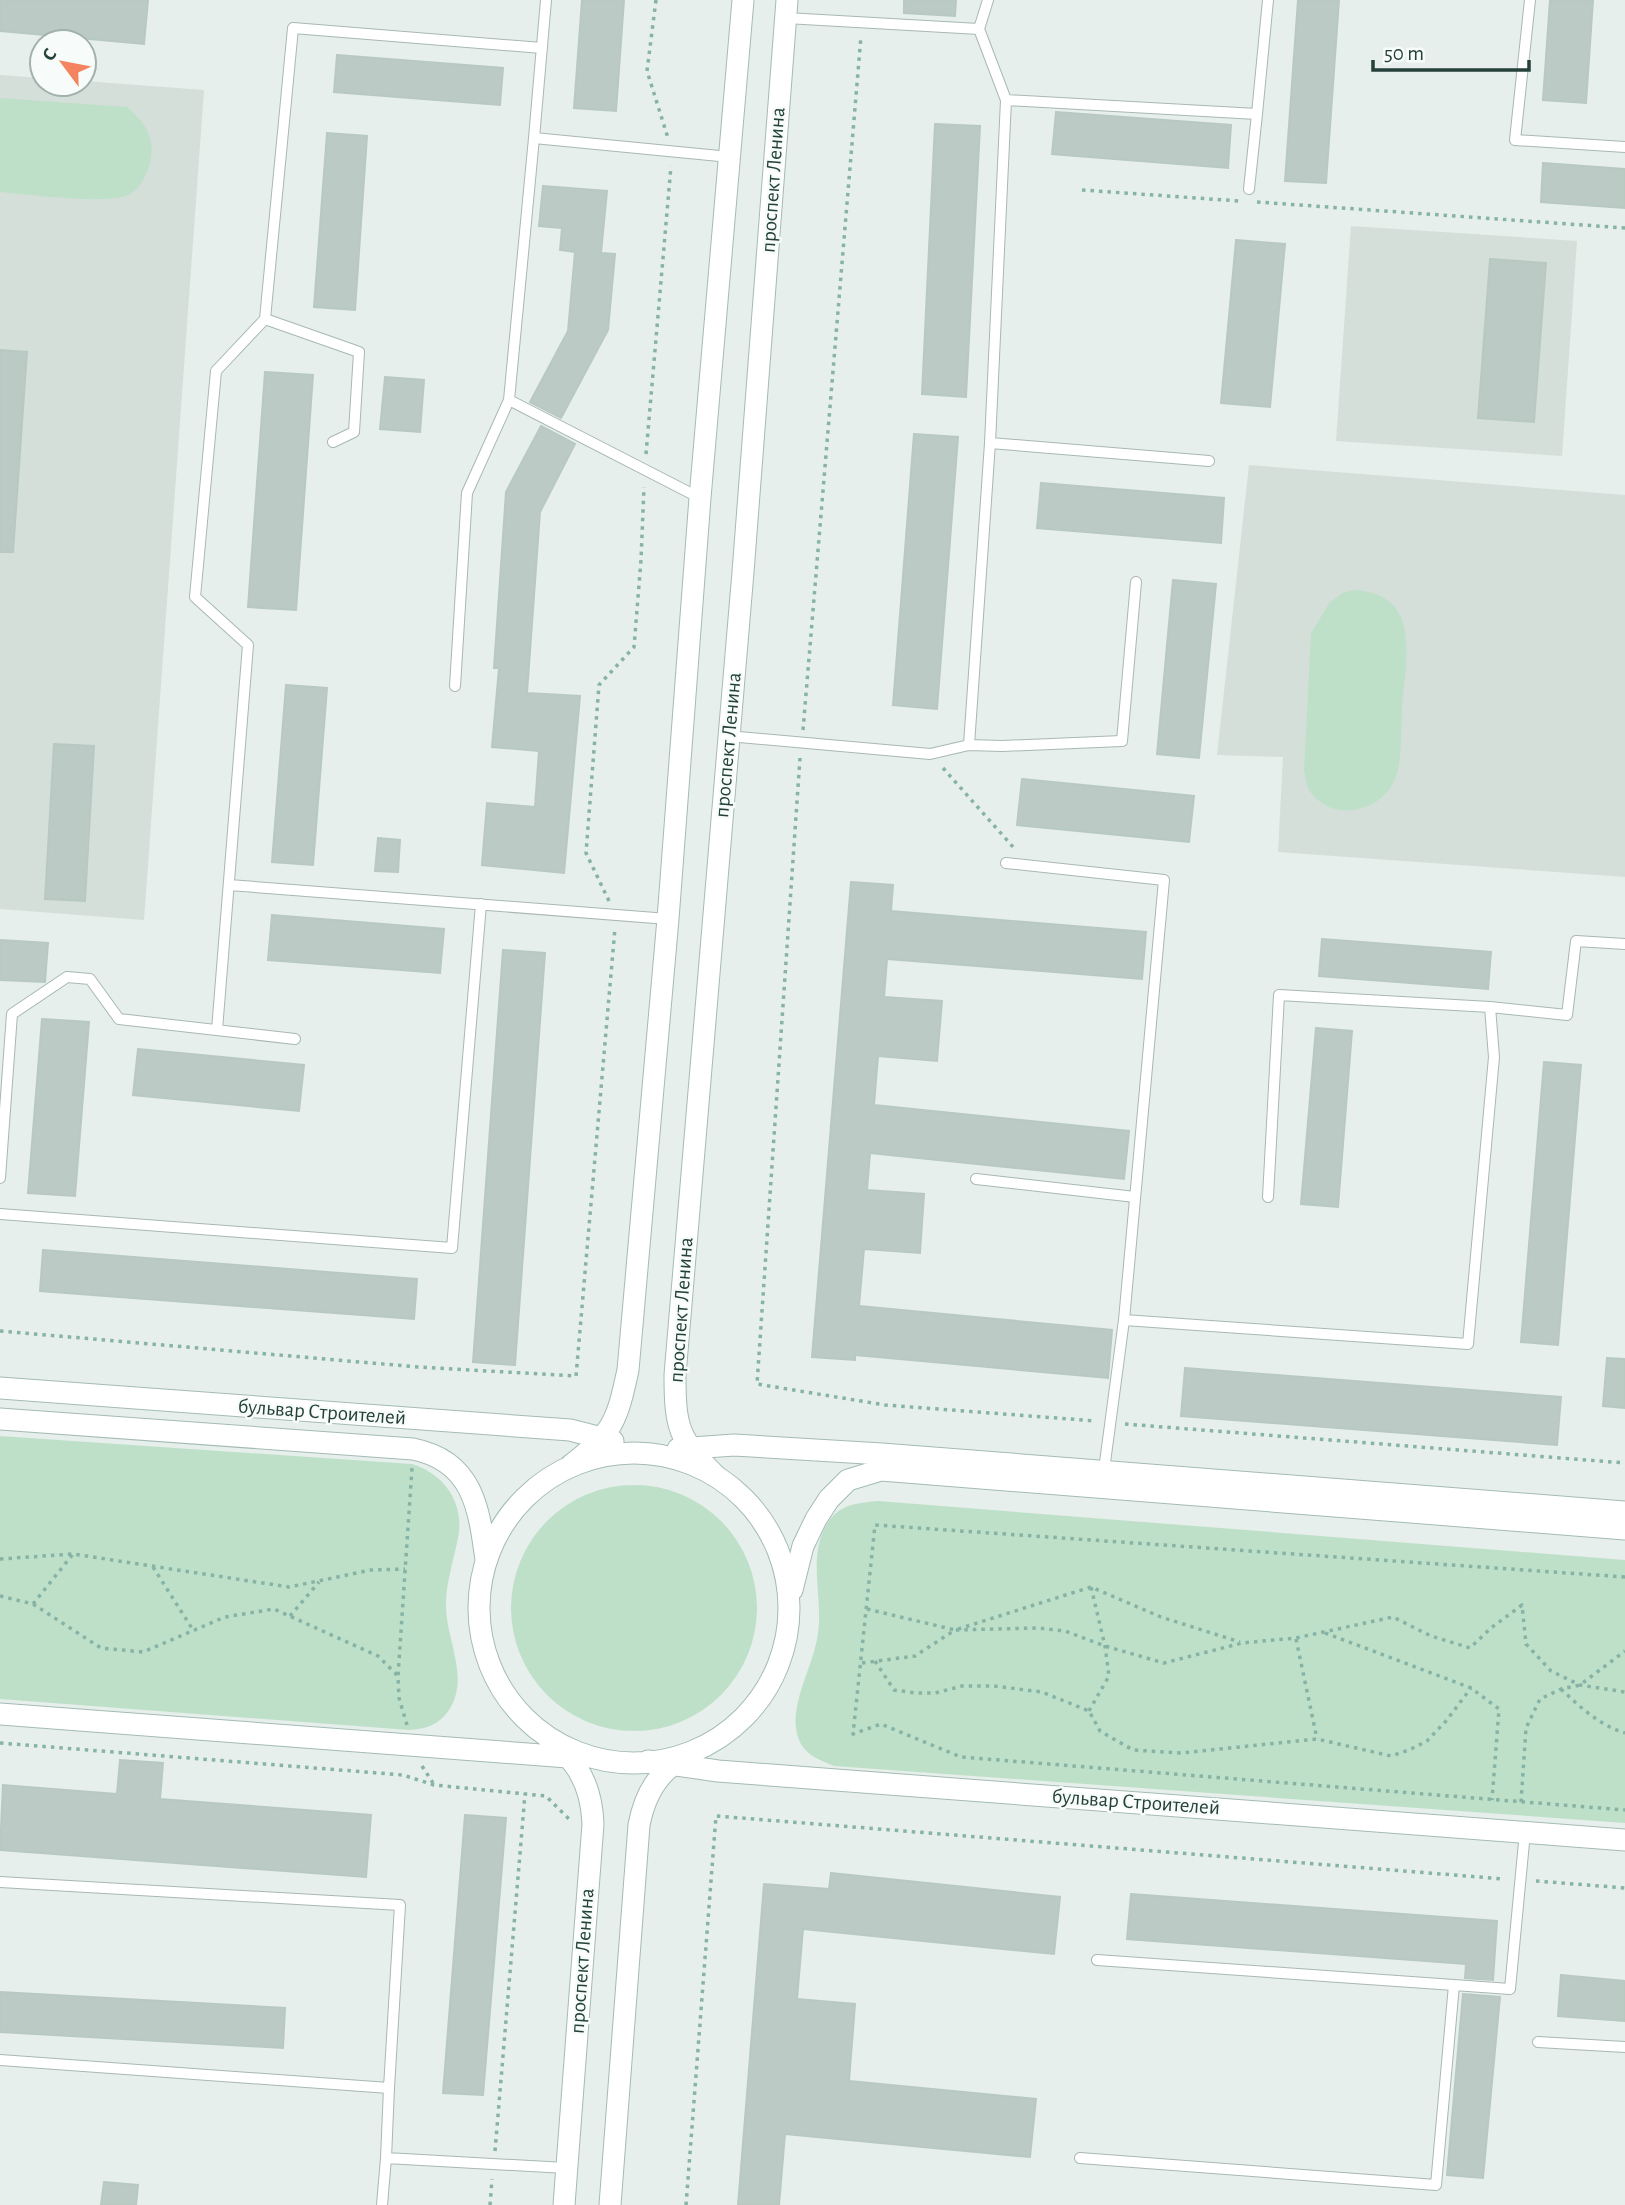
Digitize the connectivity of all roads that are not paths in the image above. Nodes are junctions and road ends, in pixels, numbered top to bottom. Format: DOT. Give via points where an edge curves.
graph roads {
  1 [pos="546,0"];
  2 [pos="743,0"];
  3 [pos="988,0"];
  4 [pos="1268,0"];
  5 [pos="1530,0"];
  6 [pos="787,9"];
  7 [pos="979,29"];
  8 [pos="542,48"];
  9 [pos="1006,100"];
  10 [pos="1257,114"];
  11 [pos="534,138"];
  12 [pos="1625,147"];
  13 [pos="730,157"];
  14 [pos="1249,189"];
  15 [pos="265,319"];
  16 [pos="509,400"];
  17 [pos="333,442"];
  18 [pos="990,443"];
  19 [pos="1209,461"];
  20 [pos="700,498"];
  21 [pos="1136,582"];
  22 [pos="455,686"];
  23 [pos="729,736"];
  24 [pos="969,745"];
  25 [pos="1006,863"];
  26 [pos="229,885"];
  27 [pos="481,904"];
  28 [pos="668,919"];
  29 [pos="1625,944"];
  30 [pos="1490,1007"];
  31 [pos="0,1013"];
  32 [pos="12,1014"];
  33 [pos="216,1030"];
  34 [pos="295,1039"];
  35 [pos="0,1178"];
  36 [pos="976,1179"];
  37 [pos="1136,1197"];
  38 [pos="1268,1197"];
  39 [pos="0,1214"];
  40 [pos="1124,1320"];
  41 [pos="0,1388"];
  42 [pos="0,1419"];
  43 [pos="603,1437"];
  44 [pos="688,1447"];
  45 [pos="647,1453"];
  46 [pos="571,1465"];
  47 [pos="1104,1470"];
  48 [pos="716,1476"];
  49 [pos="1625,1512"];
  50 [pos="1625,1529"];
  51 [pos="486,1560"];
  52 [pos="790,1595"];
  53 [pos="0,1714"];
  54 [pos="543,1734"];
  55 [pos="697,1751"];
  56 [pos="569,1758"];
  57 [pos="601,1759"];
  58 [pos="648,1761"];
  59 [pos="672,1765"];
  60 [pos="1525,1832"];
  61 [pos="1625,1840"];
  62 [pos="0,1882"];
  63 [pos="1097,1960"];
  64 [pos="1454,1985"];
  65 [pos="1538,2042"];
  66 [pos="1625,2047"];
  67 [pos="0,2060"];
  68 [pos="389,2088"];
  69 [pos="386,2158"];
  70 [pos="1080,2158"];
  71 [pos="566,2168"];
  72 [pos="382,2205"];
  73 [pos="564,2205"];
  74 [pos="610,2205"];
  1 -- 8 [label="lane"];
  2 -- 13 [label="main road, проспект Ленина"];
  3 -- 7 [label="lane"];
  4 -- 10 [label="lane"];
  5 -- 12 [label="lane" via="1515,140"];
  6 -- 7 [label="lane" via="862,22"];
  6 -- 23 [label="main road, проспект Ленина"];
  7 -- 9 [label="lane"];
  8 -- 11 [label="lane"];
  8 -- 15 [label="lane" via="293,28"];
  9 -- 10 [label="lane"];
  9 -- 18 [label="lane"];
  10 -- 14 [label="lane"];
  11 -- 13 [label="lane"];
  11 -- 16 [label="lane"];
  13 -- 20 [label="main road, проспект Ленина"];
  15 -- 17 [label="lane" via="359,352 354,432"];
  15 -- 26 [label="lane" via="216,372 195,597 248,645"];
  16 -- 20 [label="lane"];
  16 -- 22 [label="lane" via="467,493"];
  18 -- 19 [label="lane"];
  18 -- 24 [label="lane"];
  20 -- 28 [label="main road, проспект Ленина"];
  21 -- 24 [label="lane" via="1122,741"];
  23 -- 24 [label="lane" via="930,754"];
  23 -- 44 [label="main road, проспект Ленина" via="675,1375 675,1412"];
  25 -- 37 [label="lane" via="1164,880"];
  26 -- 27 [label="lane"];
  26 -- 33 [label="lane"];
  27 -- 28 [label="lane"];
  27 -- 39 [label="lane" via="452,1248"];
  28 -- 43 [label="main road, проспект Ленина" via="628,1370 620,1411"];
  29 -- 30 [label="lane" via="1576,940 1567,1015"];
  30 -- 38 [label="lane" via="1279,995"];
  30 -- 40 [label="lane" via="1494,1057 1468,1344"];
  31 -- 32 [label="lane"];
  32 -- 33 [label="lane" via="67,977 90,979 119,1018"];
  32 -- 35 [label="lane"];
  33 -- 34 [label="lane"];
  36 -- 37 [label="lane"];
  37 -- 40 [label="lane"];
  40 -- 47 [label="lane"];
  41 -- 43 [label="main road, бульвар Строителей" via="570,1430"];
  42 -- 51 [label="main road, бульвар Строителей" via="426,1451 450,1464 472,1493"];
  43 -- 45 [label="main road, бульвар Строителей"];
  43 -- 46 [label="main road, проспект Ленина"];
  44 -- 45 [label="main road"];
  44 -- 47 [label="main road" via="734,1445"];
  44 -- 48 [label="main road, проспект Ленина"];
  45 -- 46 [label="main road" via="605,1456"];
  45 -- 48 [label="main road"];
  46 -- 51 [label="main road" via="529,1494 511,1514"];
  47 -- 49 [label="main road"];
  48 -- 52 [label="main road" via="763,1520 785,1567"];
  50 -- 52 [label="main road" via="881,1470 848,1480 830,1499 803,1546"];
  51 -- 54 [label="main road, проспект Ленина" via="477,1607 486,1658 507,1698"];
  52 -- 55 [label="main road" via="790,1623 774,1677 743,1722"];
  53 -- 56 [label="main road"];
  54 -- 56 [label="main road, проспект Ленина"];
  54 -- 57 [label="main road"];
  55 -- 58 [label="main road"];
  55 -- 59 [label="main road"];
  56 -- 57 [label="main road"];
  56 -- 71 [label="main road, проспект Ленина" via="586,1784 593,1824"];
  57 -- 58 [label="main road"];
  58 -- 59 [label="main road, бульвар Строителей"];
  59 -- 60 [label="main road, бульвар Строителей"];
  59 -- 74 [label="main road" via="647,1797 639,1825"];
  60 -- 61 [label="main road, бульвар Строителей"];
  60 -- 64 [label="lane" via="1510,1989"];
  62 -- 68 [label="lane" via="400,1906"];
  63 -- 64 [label="lane"];
  64 -- 70 [label="lane" via="1436,2185"];
  65 -- 66 [label="lane"];
  67 -- 68 [label="lane"];
  68 -- 69 [label="lane"];
  69 -- 71 [label="lane"];
  69 -- 72 [label="lane"];
  71 -- 73 [label="main road, проспект Ленина"];
}
